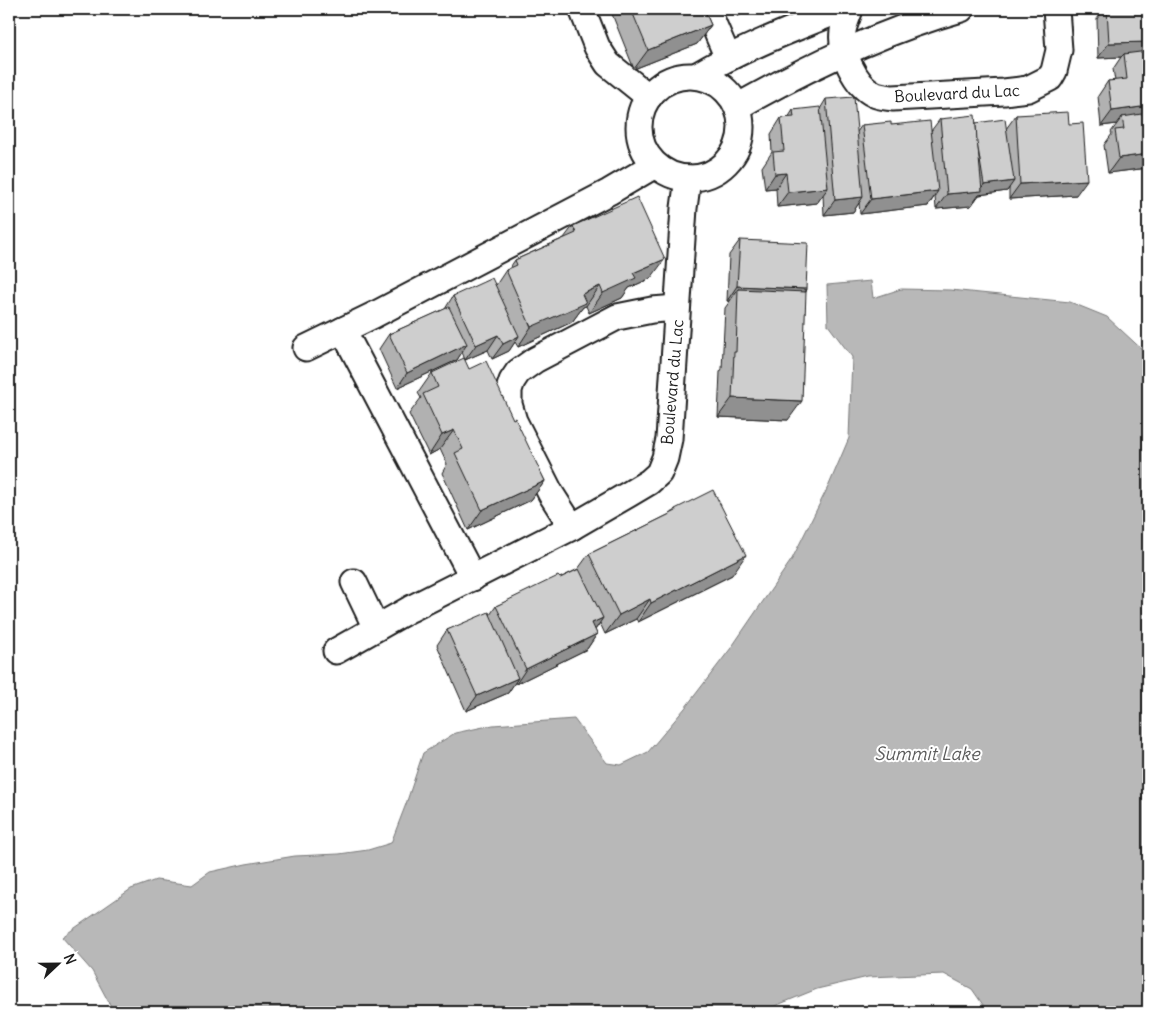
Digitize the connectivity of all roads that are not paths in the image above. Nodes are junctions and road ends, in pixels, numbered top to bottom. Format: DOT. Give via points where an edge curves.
graph roads {
  1 [pos="582,9"];
  2 [pos="707,9"];
  3 [pos="842,9"];
  4 [pos="850,9"];
  5 [pos="960,9"];
  6 [pos="1056,9"];
  7 [pos="844,51"];
  8 [pos="728,58"];
  9 [pos="696,76"];
  10 [pos="649,97"];
  11 [pos="737,107"];
  12 [pos="655,165"];
  13 [pos="688,178"];
  14 [pos="678,308"];
  15 [pos="343,330"];
  16 [pos="306,348"];
  17 [pos="572,527"];
  18 [pos="473,578"];
  19 [pos="354,582"];
  20 [pos="376,628"];
  21 [pos="336,651"];
  1 -- 10 [label="street" via="597,47 608,64"];
  2 -- 8 [label="street"];
  3 -- 8 [label="street"];
  4 -- 7 [label="street, Boulevard du Lac" via="843,32"];
  5 -- 7 [label="street"];
  6 -- 7 [label="street, Boulevard du Lac" via="1059,50 1054,70 1050,78 1028,89 893,98 876,96 866,90 855,76"];
  7 -- 11 [label="street"];
  8 -- 9 [label="street"];
  9 -- 10 [label="street" via="680,77 661,85"];
  9 -- 11 [label="street" via="716,83"];
  10 -- 12 [label="street" via="640,115 639,131 643,147"];
  11 -- 13 [label="street" via="740,137 730,159 704,176"];
  12 -- 13 [label="street" via="663,171"];
  12 -- 15 [label="street"];
  13 -- 14 [label="street, Boulevard du Lac"];
  14 -- 17 [label="street, Boulevard du Lac" via="669,438 659,472 649,482"];
  14 -- 17 [label="street, Boulevard du Lac" via="617,317 536,360 518,372 512,381 509,404 514,421 551,494"];
  15 -- 16 [label="street"];
  15 -- 18 [label="street"];
  17 -- 18 [label="street, Boulevard du Lac"];
  18 -- 20 [label="street, Boulevard du Lac"];
  19 -- 20 [label="street"];
  20 -- 21 [label="street, Boulevard du Lac"];
}
